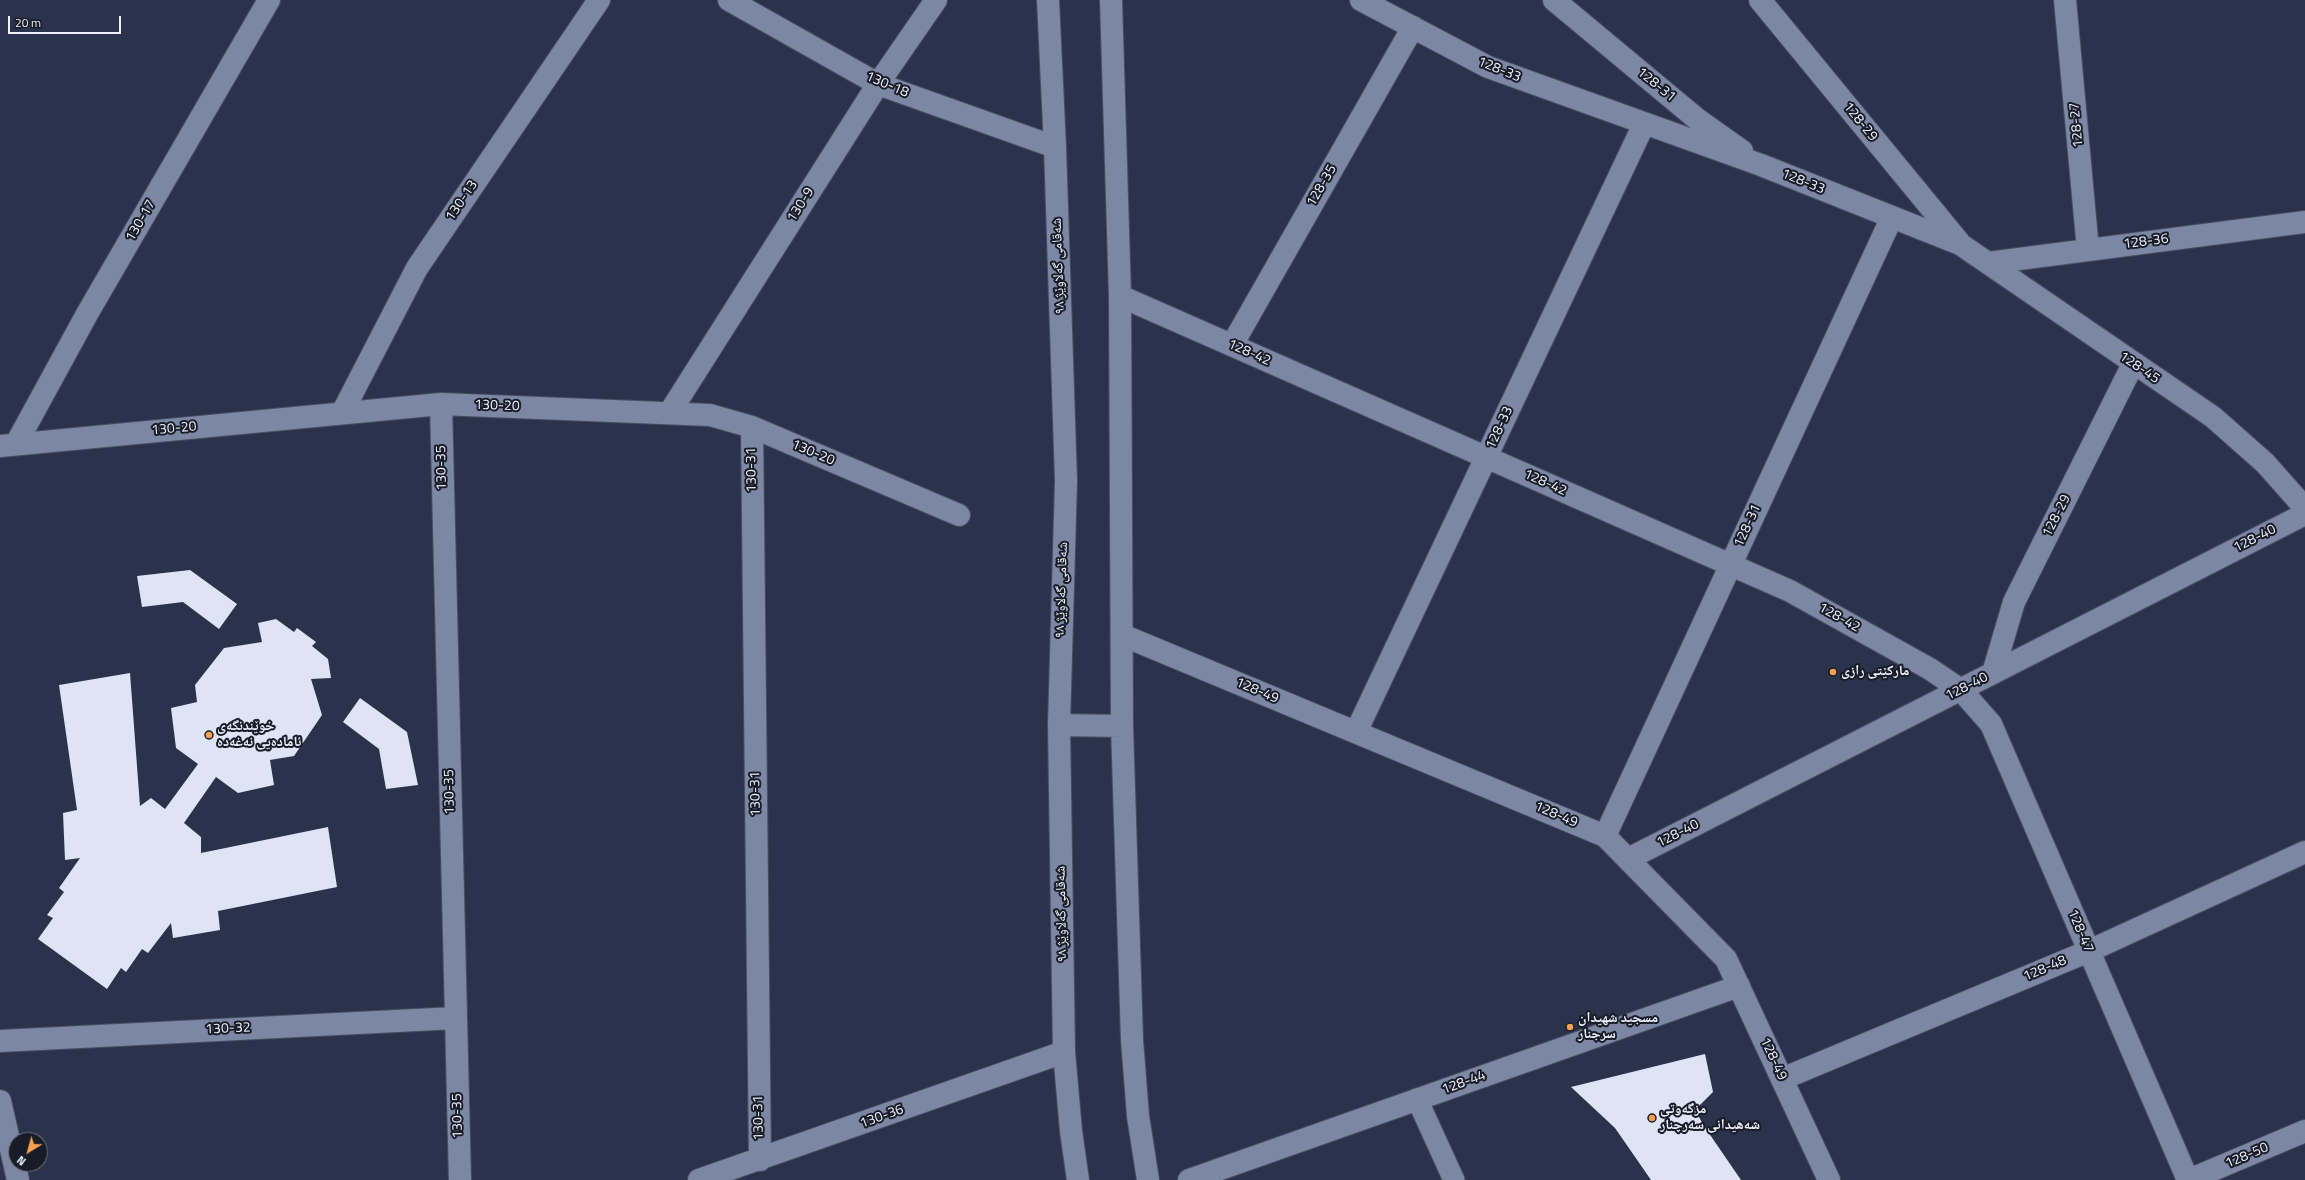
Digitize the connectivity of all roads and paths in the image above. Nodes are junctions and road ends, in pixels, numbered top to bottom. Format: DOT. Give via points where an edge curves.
graph roads {
  1 [pos="268,0"];
  2 [pos="599,0"];
  3 [pos="729,0"];
  4 [pos="936,0"];
  5 [pos="1048,0"];
  6 [pos="1111,0"];
  7 [pos="1361,0"];
  8 [pos="1554,0"];
  9 [pos="1760,0"];
  10 [pos="2065,0"];
  11 [pos="1413,27"];
  12 [pos="878,84"];
  13 [pos="1644,124"];
  14 [pos="1055,147"];
  15 [pos="1761,165"];
  16 [pos="1892,217"];
  17 [pos="2305,222"];
  18 [pos="1960,244"];
  19 [pos="2088,250"];
  20 [pos="1988,263"];
  21 [pos="1120,296"];
  22 [pos="1232,345"];
  23 [pos="2133,364"];
  24 [pos="441,404"];
  25 [pos="670,412"];
  26 [pos="342,413"];
  27 [pos="752,427"];
  28 [pos="5,443"];
  29 [pos="1486,457"];
  30 [pos="2305,508"];
  31 [pos="2305,514"];
  32 [pos="959,515"];
  33 [pos="1730,565"];
  34 [pos="1122,635"];
  35 [pos="1992,673"];
  36 [pos="1961,690"];
  37 [pos="1058,725"];
  38 [pos="1122,726"];
  39 [pos="1356,732"];
  40 [pos="1605,836"];
  41 [pos="2305,852"];
  42 [pos="1628,859"];
  43 [pos="2089,951"];
  44 [pos="1739,986"];
  45 [pos="456,1018"];
  46 [pos="0,1041"];
  47 [pos="1064,1052"];
  48 [pos="1782,1079"];
  49 [pos="1417,1099"];
  50 [pos="1,1114"];
  51 [pos="2305,1131"];
  52 [pos="760,1160"];
  53 [pos="725,1176"];
  54 [pos="18,1180"];
  55 [pos="460,1180"];
  56 [pos="699,1180"];
  57 [pos="1078,1180"];
  58 [pos="1148,1180"];
  59 [pos="1189,1180"];
  60 [pos="1454,1180"];
  61 [pos="1829,1180"];
  62 [pos="2188,1180"];
  1 -- 28 [label="street, 130-17" via="87,314"];
  2 -- 26 [label="street, 130-13" via="416,268"];
  3 -- 12 [label="street, 130-18"];
  4 -- 12 [label="street, 130-9"];
  5 -- 14 [label="street, شەقامی گەلاوێژ ٩٨"];
  6 -- 21 [label="street"];
  7 -- 11 [label="street, 128-33"];
  8 -- 15 [label="street, 128-31" via="1698,119"];
  9 -- 18 [label="street, 128-29"];
  10 -- 19 [label="street, 128-27"];
  11 -- 13 [label="street, 128-33" via="1488,67"];
  11 -- 22 [label="street, 128-35"];
  12 -- 14 [label="street, 130-18"];
  12 -- 25 [label="street, 130-9"];
  13 -- 15 [label="street, 128-33"];
  13 -- 29 [label="street, 128-33"];
  14 -- 37 [label="street, شەقامی گەلاوێژ ٩٨" via="1066,481"];
  15 -- 16 [label="street, 128-33"];
  16 -- 18 [label="street, 128-33"];
  16 -- 33 [label="street, 128-31"];
  17 -- 19 [label="street, 128-36"];
  18 -- 20 [label="street, 128-45"];
  19 -- 20 [label="street, 128-36"];
  20 -- 23 [label="street, 128-45"];
  21 -- 22 [label="street, 128-42"];
  21 -- 34 [label="street"];
  22 -- 29 [label="street, 128-42"];
  23 -- 30 [label="street, 128-45" via="2213,418 2265,463"];
  23 -- 35 [label="street, 128-29" via="2014,602"];
  24 -- 25 [label="street, 130-20"];
  24 -- 26 [label="street, 130-20"];
  24 -- 45 [label="street, 130-35"];
  25 -- 27 [label="street, 130-20" via="710,415"];
  26 -- 28 [label="street, 130-20"];
  27 -- 32 [label="street, 130-20"];
  27 -- 52 [label="street, 130-31"];
  29 -- 33 [label="street, 128-42"];
  29 -- 39 [label="street, 128-33"];
  31 -- 35 [label="street, 128-40"];
  33 -- 36 [label="street, 128-42" via="1790,590 1930,669"];
  33 -- 40 [label="street, 128-31"];
  34 -- 38 [label="street"];
  34 -- 39 [label="street, 128-49"];
  35 -- 36 [label="street, 128-40"];
  36 -- 42 [label="street, 128-40"];
  36 -- 43 [label="street, 128-47" via="1991,724"];
  37 -- 38 [label="street"];
  37 -- 47 [label="street, شەقامی گەلاوێژ ٩٨"];
  38 -- 58 [label="street" via="1132,1040 1138,1116"];
  39 -- 40 [label="street, 128-49"];
  40 -- 42 [label="street, 128-49"];
  41 -- 43 [label="street, 128-48"];
  42 -- 44 [label="street, 128-49" via="1726,959"];
  43 -- 48 [label="street, 128-48"];
  43 -- 62 [label="street, 128-47"];
  44 -- 48 [label="street, 128-49"];
  44 -- 49 [label="street, 128-44"];
  45 -- 46 [label="street, 130-32"];
  45 -- 55 [label="street, 130-35"];
  47 -- 52 [label="street, 130-36"];
  47 -- 57 [label="street, شەقامی گەلاوێژ ٩٨" via="1070,1131"];
  48 -- 61 [label="street, 128-49"];
  49 -- 59 [label="street, 128-44"];
  49 -- 60 [label="lane"];
  50 -- 54 [label="street"];
  51 -- 62 [label="street, 128-50"];
  52 -- 53 [label="street, 130-36"];
  53 -- 56 [label="street, 130-36"];
}
